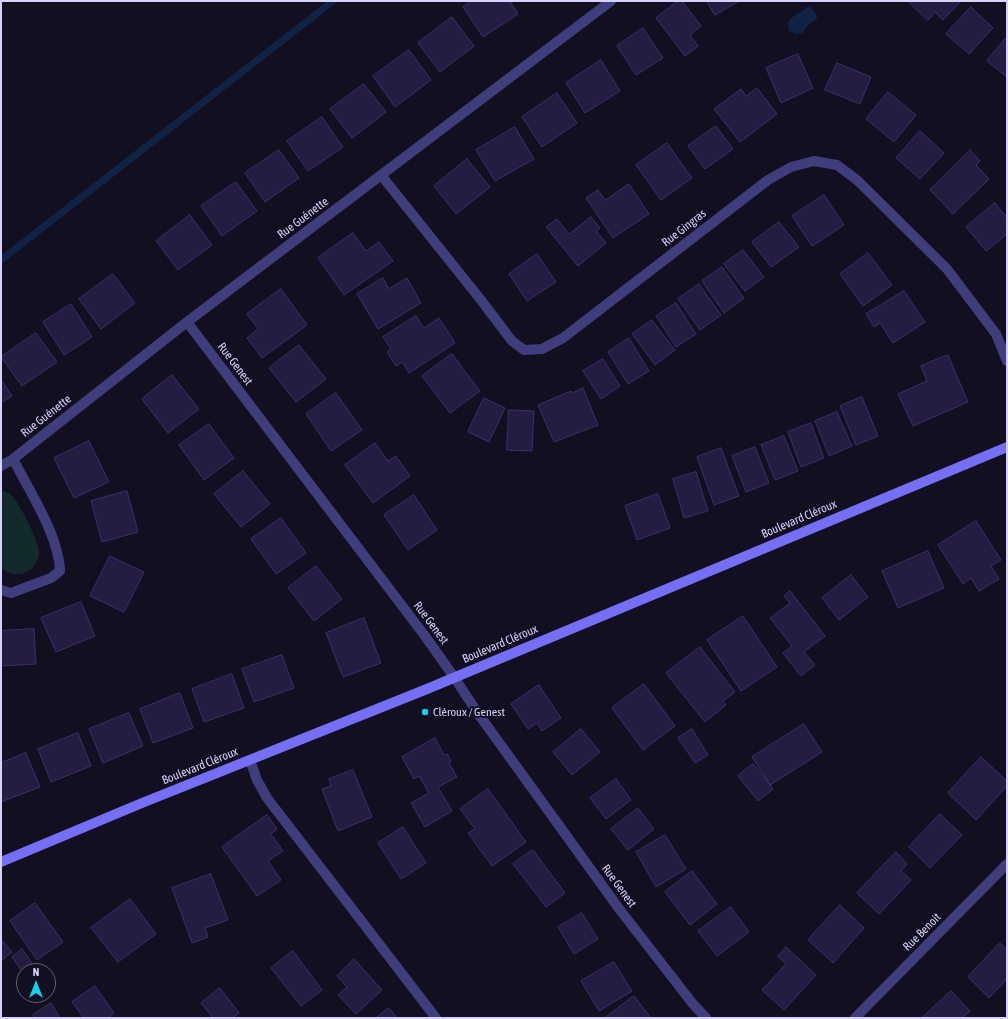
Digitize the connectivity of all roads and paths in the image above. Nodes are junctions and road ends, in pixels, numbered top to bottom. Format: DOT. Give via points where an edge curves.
graph roads {
  1 [pos="611,1"];
  2 [pos="381,175"];
  3 [pos="187,322"];
  4 [pos="1007,361"];
  5 [pos="1007,447"];
  6 [pos="12,459"];
  7 [pos="1,466"];
  8 [pos="1,590"];
  9 [pos="454,677"];
  10 [pos="250,760"];
  11 [pos="1,862"];
  12 [pos="1007,864"];
  13 [pos="436,1018"];
  14 [pos="706,1018"];
  15 [pos="855,1018"];
  1 -- 2 [label="street, Rue Guénette"];
  2 -- 3 [label="street, Rue Guénette"];
  2 -- 4 [label="street, Rue Gingras" via="512,341 524,350 542,349 563,338 768,180 791,167 814,161 837,164 857,180 947,269 996,334"];
  3 -- 6 [label="street, Rue Guénette"];
  3 -- 9 [label="street, Rue Genest"];
  5 -- 9 [label="street, Boulevard Cléroux"];
  6 -- 7 [label="street, Rue Guénette"];
  6 -- 8 [label="street" via="55,542 60,571 51,578 11,593"];
  9 -- 10 [label="street, Boulevard Cléroux"];
  9 -- 14 [label="street, Rue Genest" via="620,910"];
  10 -- 11 [label="street, Boulevard Cléroux"];
  10 -- 13 [label="street" via="267,798"];
  12 -- 15 [label="street, Rue Benoit"];
}
